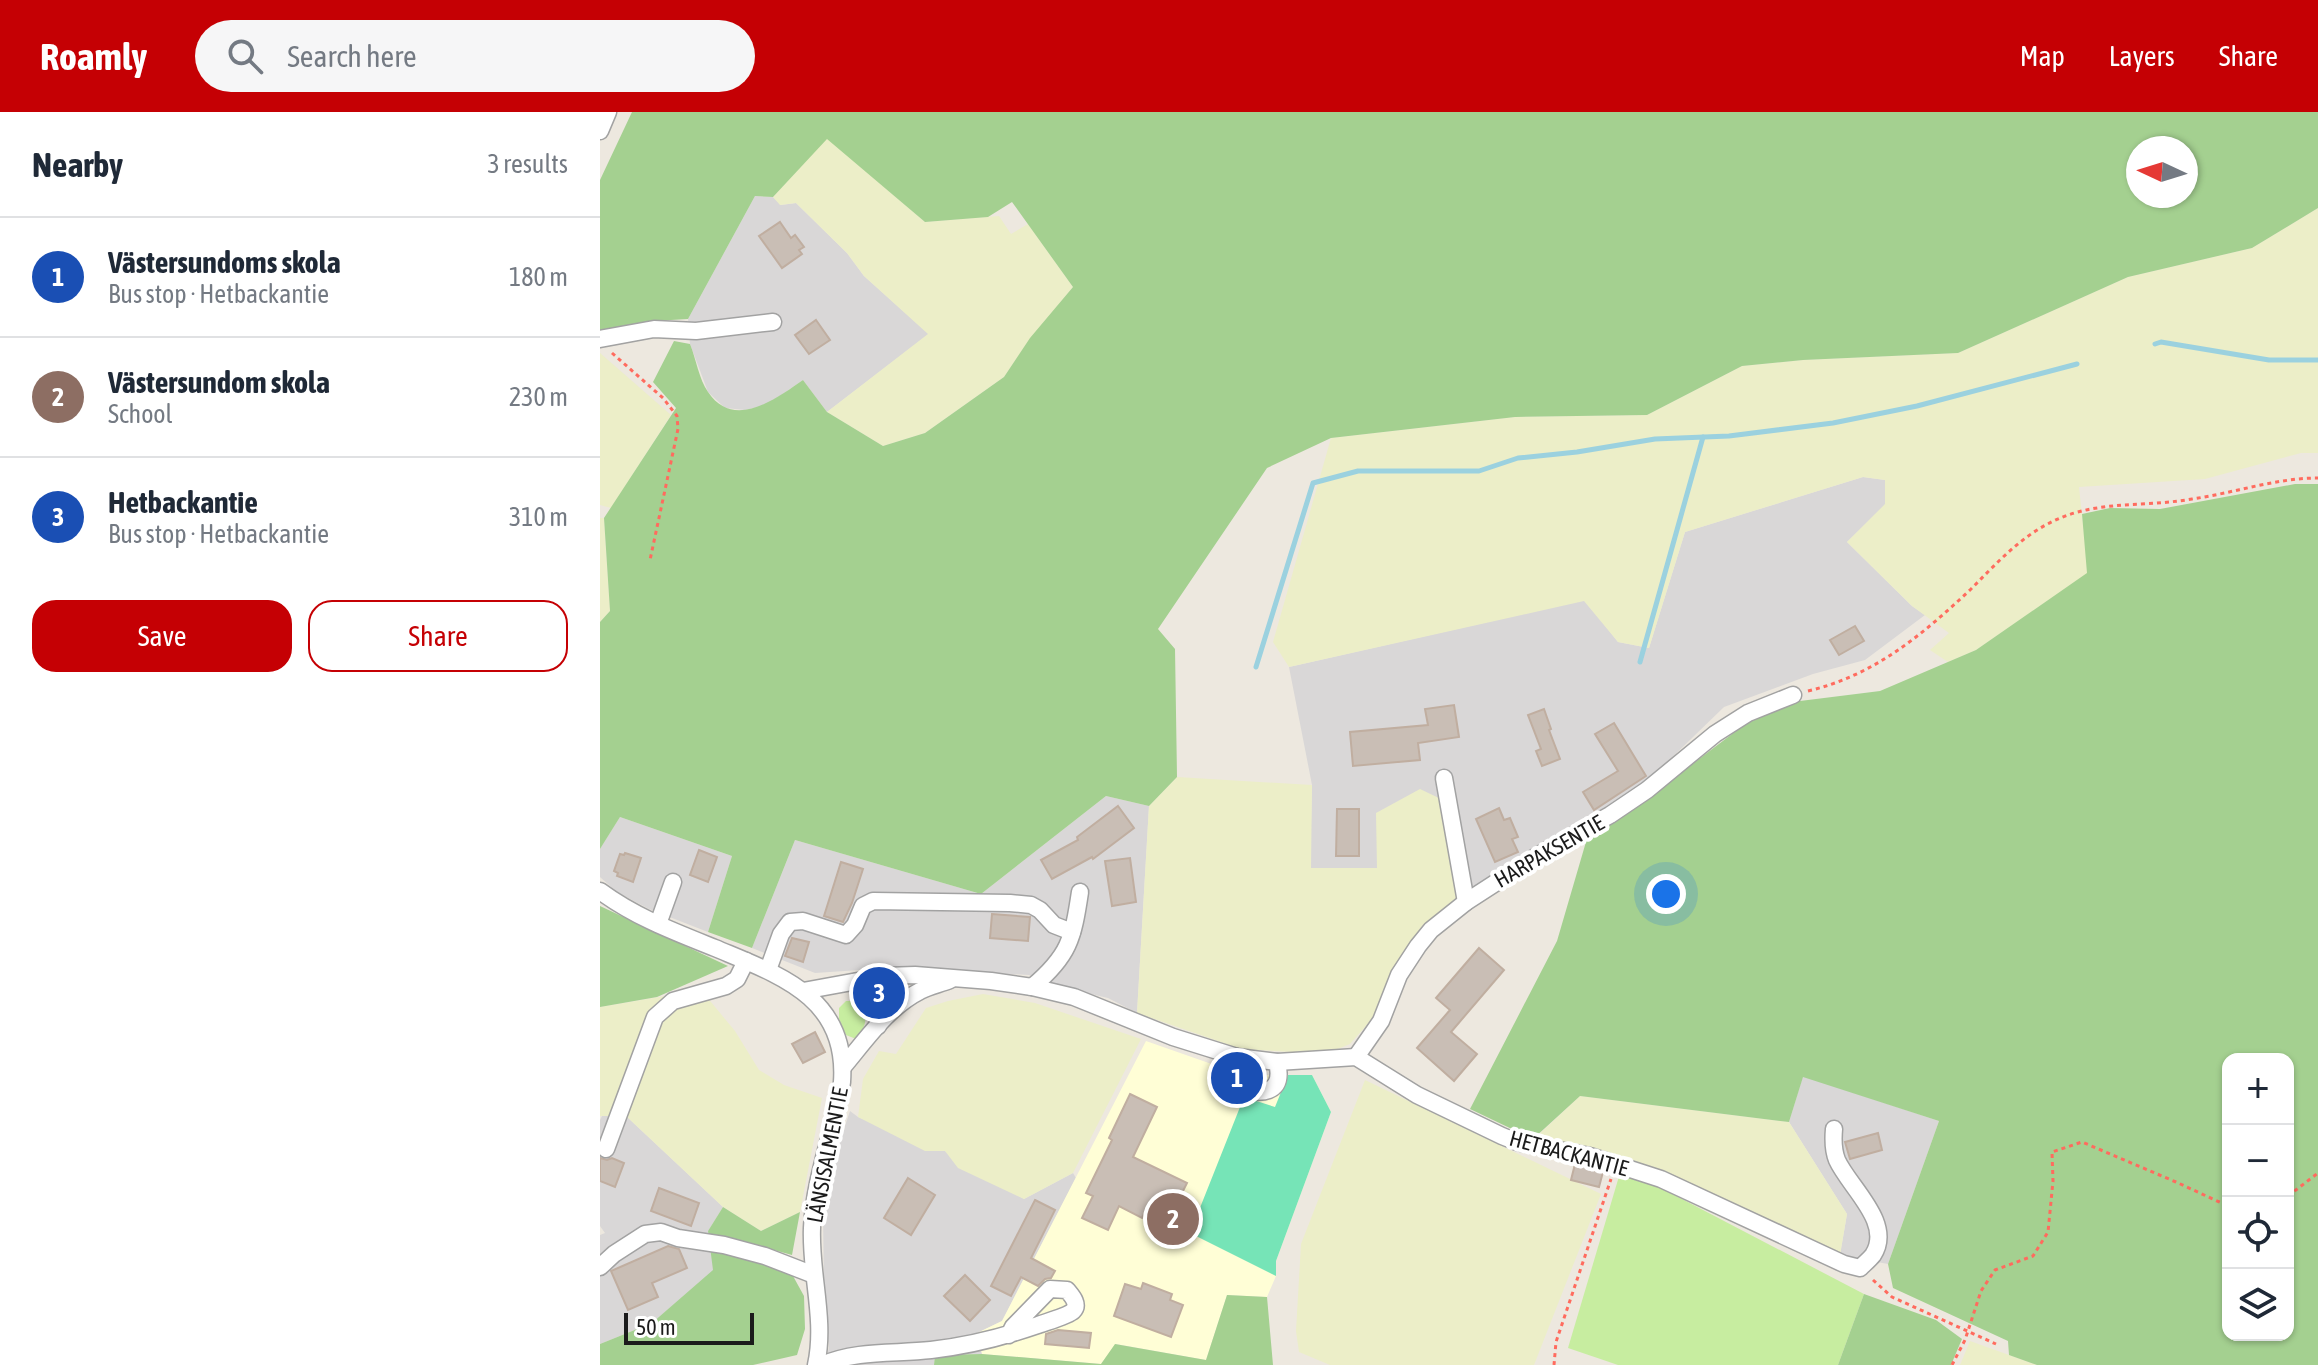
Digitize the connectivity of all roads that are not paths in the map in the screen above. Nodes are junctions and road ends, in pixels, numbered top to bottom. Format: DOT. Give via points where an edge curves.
graph roads {
  1 [pos="608,112"];
  2 [pos="600,131"];
  3 [pos="773,322"];
  4 [pos="605,345"];
  5 [pos="1793,695"];
  6 [pos="1444,778"];
  7 [pos="673,882"];
  8 [pos="600,891"];
  9 [pos="1080,892"];
  10 [pos="1466,902"];
  11 [pos="658,924"];
  12 [pos="1072,932"];
  13 [pos="746,961"];
  14 [pos="768,970"];
  15 [pos="955,979"];
  16 [pos="855,982"];
  17 [pos="1032,987"];
  18 [pos="803,991"];
  19 [pos="878,1026"];
  20 [pos="1237,1057"];
  21 [pos="1356,1057"];
  22 [pos="1277,1062"];
  23 [pos="843,1067"];
  24 [pos="1834,1129"];
  25 [pos="606,1149"];
  26 [pos="600,1267"];
  27 [pos="814,1275"];
  28 [pos="1009,1335"];
  29 [pos="819,1365"];
  1 -- 2 [label="street"];
  3 -- 4 [label="street" via="696,331 654,329"];
  5 -- 10 [label="street, HARPAKSENTIE" via="1726,727 1610,815"];
  6 -- 10 [label="street"];
  7 -- 11 [label="street"];
  8 -- 11 [label="street, LÄNSISALMENTIE"];
  9 -- 12 [label="street"];
  10 -- 21 [label="street, HARPAKSENTIE" via="1418,946 1399,975 1381,1021"];
  11 -- 13 [label="street, LÄNSISALMENTIE"];
  12 -- 14 [label="street" via="1054,925 1031,905 873,901 863,906 846,935 790,922"];
  12 -- 17 [label="street" via="1054,969"];
  13 -- 14 [label="street, LÄNSISALMENTIE"];
  13 -- 25 [label="street" via="737,979 726,986 673,1001 655,1017"];
  14 -- 18 [label="street, LÄNSISALMENTIE"];
  15 -- 16 [label="street" via="915,975"];
  15 -- 17 [label="street"];
  15 -- 19 [label="street" via="919,991"];
  16 -- 18 [label="street"];
  16 -- 19 [label="street" via="877,1003"];
  17 -- 20 [label="street" via="1074,997"];
  18 -- 23 [label="street, LÄNSISALMENTIE" via="834,1032"];
  19 -- 23 [label="street"];
  20 -- 22 [label="street"];
  20 -- 22 [label="street" via="1234,1083 1243,1090 1275,1087"];
  21 -- 22 [label="street"];
  21 -- 24 [label="street, HETBACKANTIE" via="1417,1095 1502,1136 1661,1179 1860,1268 1874,1254 1879,1239 1868,1205 1836,1158"];
  23 -- 27 [label="street, LÄNSISALMENTIE" via="813,1216"];
  26 -- 27 [label="street" via="645,1234 661,1232 751,1252"];
  27 -- 29 [label="street, LÄNSISALMENTIE"];
  28 -- 29 [label="street" via="932,1350 841,1356"];
}
